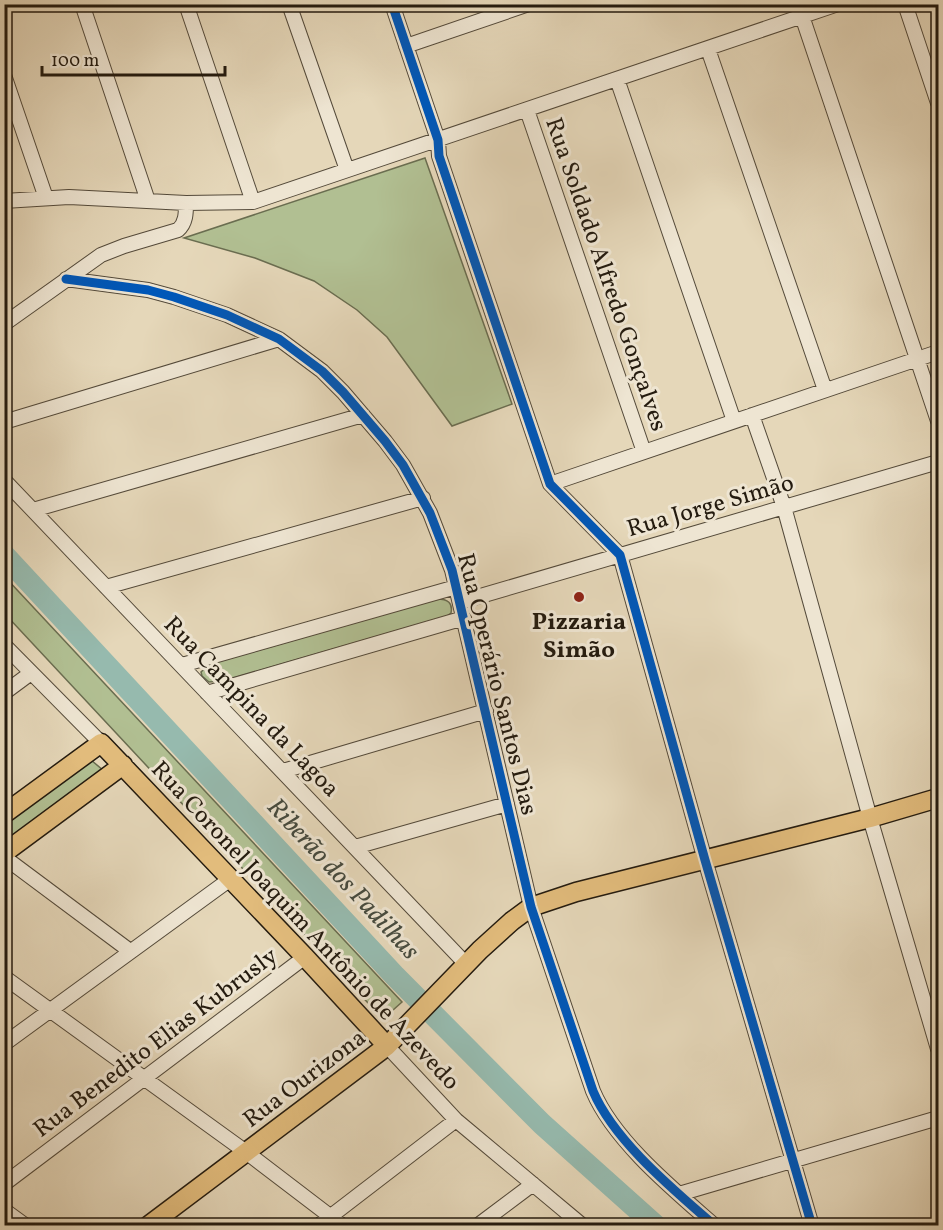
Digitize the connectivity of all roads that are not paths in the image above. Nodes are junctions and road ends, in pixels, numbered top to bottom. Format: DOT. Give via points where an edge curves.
graph roads {
  1 [pos="82,4"];
  2 [pos="186,4"];
  3 [pos="289,4"];
  4 [pos="392,4"];
  5 [pos="529,4"];
  6 [pos="838,4"];
  7 [pos="904,4"];
  8 [pos="800,11"];
  9 [pos="406,46"];
  10 [pos="708,49"];
  11 [pos="4,75"];
  12 [pos="617,80"];
  13 [pos="938,100"];
  14 [pos="527,110"];
  15 [pos="438,140"];
  16 [pos="347,170"];
  17 [pos="46,198"];
  18 [pos="4,201"];
  19 [pos="148,201"];
  20 [pos="186,202"];
  21 [pos="253,202"];
  22 [pos="66,279"];
  23 [pos="4,324"];
  24 [pos="279,339"];
  25 [pos="939,352"];
  26 [pos="918,359"];
  27 [pos="825,390"];
  28 [pos="363,415"];
  29 [pos="752,415"];
  30 [pos="734,421"];
  31 [pos="939,421"];
  32 [pos="4,422"];
  33 [pos="644,452"];
  34 [pos="939,462"];
  35 [pos="4,480"];
  36 [pos="550,484"];
  37 [pos="423,498"];
  38 [pos="784,507"];
  39 [pos="33,510"];
  40 [pos="620,555"];
  41 [pos="456,586"];
  42 [pos="106,587"];
  43 [pos="460,602"];
  44 [pos="464,618"];
  45 [pos="4,645"];
  46 [pos="182,665"];
  47 [pos="31,673"];
  48 [pos="4,693"];
  49 [pos="207,693"];
  50 [pos="486,711"];
  51 [pos="101,743"];
  52 [pos="123,765"];
  53 [pos="283,771"];
  54 [pos="939,798"];
  55 [pos="507,804"];
  56 [pos="4,814"];
  57 [pos="870,818"];
  58 [pos="355,848"];
  59 [pos="4,855"];
  60 [pos="705,860"];
  61 [pos="229,880"];
  62 [pos="531,907"];
  63 [pos="130,951"];
  64 [pos="305,957"];
  65 [pos="466,964"];
  66 [pos="4,977"];
  67 [pos="51,1010"];
  68 [pos="380,1040"];
  69 [pos="4,1044"];
  70 [pos="939,1049"];
  71 [pos="144,1078"];
  72 [pos="939,1118"];
  73 [pos="456,1120"];
  74 [pos="246,1152"];
  75 [pos="793,1160"];
  76 [pos="4,1184"];
  77 [pos="533,1184"];
  78 [pos="679,1194"];
  79 [pos="4,1210"];
  80 [pos="331,1216"];
  81 [pos="26,1226"];
  82 [pos="148,1226"];
  83 [pos="318,1226"];
  84 [pos="343,1226"];
  85 [pos="477,1226"];
  86 [pos="583,1226"];
  87 [pos="715,1226"];
  88 [pos="812,1226"];
  1 -- 19 [label="street"];
  2 -- 21 [label="street"];
  3 -- 16 [label="street"];
  4 -- 9 [label="street"];
  5 -- 9 [label="street"];
  6 -- 8 [label="street"];
  7 -- 13 [label="street"];
  8 -- 10 [label="street"];
  8 -- 26 [label="street"];
  9 -- 15 [label="street"];
  10 -- 12 [label="street"];
  10 -- 27 [label="street"];
  11 -- 17 [label="street"];
  12 -- 14 [label="street"];
  12 -- 30 [label="street"];
  14 -- 15 [label="street"];
  14 -- 33 [label="street, Rua Soldado Alfredo Gonçalves"];
  15 -- 16 [label="street"];
  15 -- 36 [label="street" via="440,156"];
  16 -- 21 [label="street"];
  17 -- 18 [label="street"];
  17 -- 19 [label="street"];
  19 -- 20 [label="street"];
  20 -- 21 [label="street"];
  20 -- 22 [label="street" via="178,230 114,249"];
  22 -- 23 [label="street"];
  22 -- 24 [label="street, Rua Operário Santos Dias" via="174,297"];
  24 -- 28 [label="street, Rua Operário Santos Dias" via="322,371"];
  24 -- 32 [label="street"];
  25 -- 26 [label="street"];
  26 -- 27 [label="street"];
  26 -- 31 [label="street"];
  27 -- 29 [label="street"];
  28 -- 37 [label="street, Rua Operário Santos Dias" via="403,465"];
  28 -- 39 [label="street"];
  29 -- 30 [label="street"];
  29 -- 38 [label="street"];
  30 -- 33 [label="street"];
  33 -- 36 [label="street"];
  34 -- 38 [label="street, Rua Jorge Simão"];
  35 -- 39 [label="street, Rua Campina da Lagoa"];
  36 -- 40 [label="street"];
  37 -- 41 [label="street, Rua Operário Santos Dias"];
  37 -- 42 [label="street"];
  38 -- 40 [label="street, Rua Jorge Simão"];
  38 -- 57 [label="street"];
  39 -- 42 [label="street, Rua Campina da Lagoa"];
  40 -- 43 [label="street, Rua Jorge Simão"];
  40 -- 60 [label="street"];
  41 -- 43 [label="street, Rua Operário Santos Dias"];
  41 -- 46 [label="street"];
  42 -- 46 [label="street, Rua Campina da Lagoa"];
  43 -- 44 [label="street, Rua Operário Santos Dias"];
  44 -- 49 [label="street"];
  44 -- 50 [label="street, Rua Operário Santos Dias"];
  45 -- 47 [label="street, Rua Coronel Joaquim Antônio de Azevedo"];
  46 -- 49 [label="street, Rua Campina da Lagoa"];
  47 -- 48 [label="street"];
  47 -- 51 [label="street, Rua Coronel Joaquim Antônio de Azevedo"];
  49 -- 53 [label="street, Rua Campina da Lagoa"];
  50 -- 53 [label="street"];
  50 -- 55 [label="street, Rua Operário Santos Dias"];
  51 -- 52 [label="main road, Rua Coronel Joaquim Antônio de Azevedo"];
  51 -- 56 [label="main road"];
  52 -- 59 [label="main road"];
  52 -- 61 [label="main road, Rua Coronel Joaquim Antônio de Azevedo"];
  53 -- 58 [label="street, Rua Campina da Lagoa"];
  54 -- 57 [label="main road, Rua Ourizona"];
  55 -- 58 [label="street"];
  55 -- 62 [label="street, Rua Operário Santos Dias"];
  57 -- 60 [label="main road, Rua Ourizona"];
  57 -- 70 [label="street"];
  58 -- 65 [label="street, Rua Campina da Lagoa"];
  59 -- 63 [label="street"];
  60 -- 62 [label="main road, Rua Ourizona" via="559,896"];
  60 -- 75 [label="street"];
  61 -- 63 [label="street"];
  61 -- 64 [label="main road, Rua Coronel Joaquim Antônio de Azevedo"];
  62 -- 65 [label="main road, Rua Ourizona"];
  62 -- 78 [label="street, Rua Operário Santos Dias" via="598,1104 620,1135"];
  63 -- 67 [label="street"];
  64 -- 68 [label="main road, Rua Coronel Joaquim Antônio de Azevedo"];
  64 -- 71 [label="street, Rua Benedito Elias Kubrusly"];
  65 -- 68 [label="main road, Rua Ourizona" via="408,1024"];
  66 -- 67 [label="street"];
  67 -- 69 [label="street"];
  67 -- 71 [label="street"];
  68 -- 73 [label="street, Rua Coronel Joaquim Antônio de Azevedo"];
  68 -- 74 [label="main road, Rua Ourizona" via="368,1060"];
  71 -- 74 [label="street"];
  71 -- 76 [label="street, Rua Benedito Elias Kubrusly"];
  72 -- 75 [label="street"];
  73 -- 77 [label="street, Rua Coronel Joaquim Antônio de Azevedo"];
  73 -- 80 [label="street"];
  74 -- 80 [label="street"];
  74 -- 82 [label="main road, Rua Ourizona"];
  75 -- 78 [label="street"];
  75 -- 88 [label="street"];
  77 -- 85 [label="street"];
  77 -- 86 [label="street, Rua Coronel Joaquim Antônio de Azevedo"];
  78 -- 87 [label="street, Rua Operário Santos Dias"];
  79 -- 81 [label="street"];
  80 -- 83 [label="street"];
  80 -- 84 [label="street"];
}
